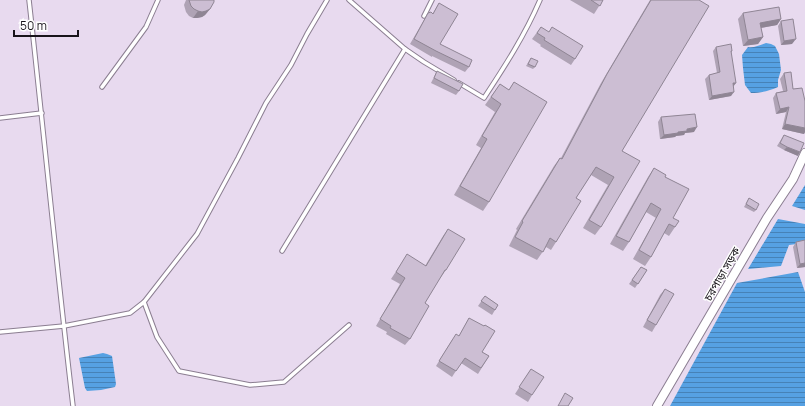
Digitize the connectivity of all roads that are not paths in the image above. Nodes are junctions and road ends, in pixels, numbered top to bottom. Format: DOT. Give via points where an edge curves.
graph roads {
  1 [pos="29,0"];
  2 [pos="158,0"];
  3 [pos="327,0"];
  4 [pos="349,0"];
  5 [pos="432,0"];
  6 [pos="540,0"];
  7 [pos="424,16"];
  8 [pos="405,49"];
  9 [pos="102,87"];
  10 [pos="42,113"];
  11 [pos="0,118"];
  12 [pos="805,153"];
  13 [pos="282,251"];
  14 [pos="144,302"];
  15 [pos="349,325"];
  16 [pos="64,326"];
  17 [pos="0,332"];
  18 [pos="73,406"];
  19 [pos="657,406"];
  1 -- 10 [label="lane"];
  2 -- 9 [label="lane" via="146,27"];
  3 -- 14 [label="lane" via="291,65 266,103 197,234"];
  4 -- 8 [label="lane"];
  5 -- 7 [label="lane"];
  6 -- 8 [label="lane" via="519,43 484,98"];
  8 -- 13 [label="lane"];
  10 -- 11 [label="lane"];
  10 -- 16 [label="lane"];
  12 -- 19 [label="street, চরপাড়া সড়ক" via="793,179 767,218"];
  14 -- 15 [label="lane" via="157,337 179,371 250,385 284,382"];
  14 -- 16 [label="lane" via="130,313"];
  16 -- 17 [label="lane"];
  16 -- 18 [label="lane"];
}
